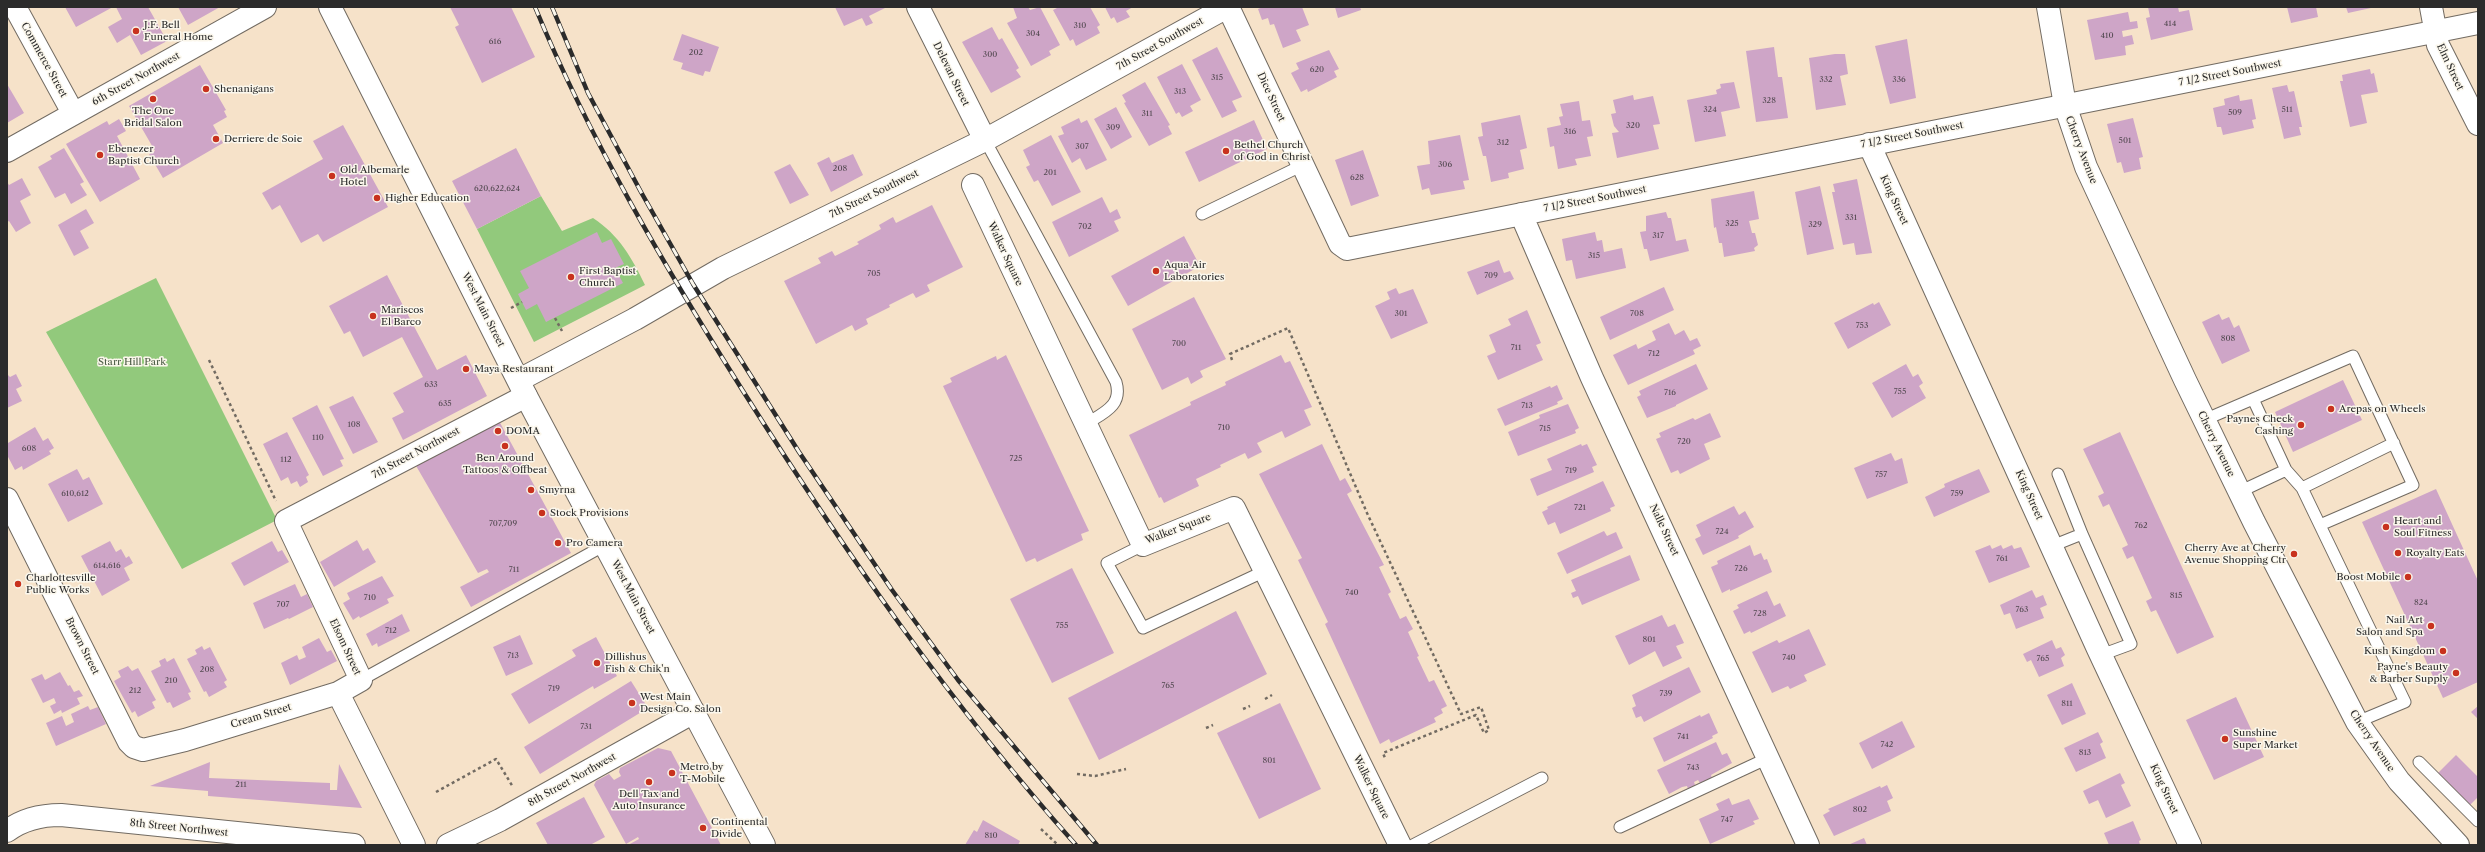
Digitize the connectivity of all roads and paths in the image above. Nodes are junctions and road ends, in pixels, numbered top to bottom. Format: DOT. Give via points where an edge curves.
graph roads {
  1 [pos="15,7"];
  2 [pos="265,7"];
  3 [pos="330,7"];
  4 [pos="918,7"];
  5 [pos="1228,7"];
  6 [pos="2048,7"];
  7 [pos="2431,7"];
  8 [pos="2478,23"];
  9 [pos="2436,32"];
  10 [pos="2065,105"];
  11 [pos="73,113"];
  12 [pos="2478,124"];
  13 [pos="985,140"];
  14 [pos="1869,144"];
  15 [pos="7,151"];
  16 [pos="1303,165"];
  17 [pos="973,185"];
  18 [pos="1202,214"];
  19 [pos="1521,214"];
  20 [pos="1347,249"];
  21 [pos="522,302"];
  22 [pos="511,308"];
  23 [pos="555,318"];
  24 [pos="562,332"];
  25 [pos="209,360"];
  26 [pos="1232,360"];
  27 [pos="523,388"];
  28 [pos="2253,399"];
  29 [pos="2204,420"];
  30 [pos="1086,424"];
  31 [pos="2394,443"];
  32 [pos="2286,470"];
  33 [pos="2058,474"];
  34 [pos="2302,488"];
  35 [pos="2239,492"];
  36 [pos="7,499"];
  37 [pos="286,521"];
  38 [pos="2320,525"];
  39 [pos="2082,534"];
  40 [pos="605,545"];
  41 [pos="1143,545"];
  42 [pos="2052,546"];
  43 [pos="1265,571"];
  44 [pos="2101,655"];
  45 [pos="362,680"];
  46 [pos="338,693"];
  47 [pos="1272,695"];
  48 [pos="1265,698"];
  49 [pos="1250,706"];
  50 [pos="1243,710"];
  51 [pos="694,712"];
  52 [pos="2357,722"];
  53 [pos="1213,724"];
  54 [pos="1206,728"];
  55 [pos="185,740"];
  56 [pos="1768,758"];
  57 [pos="2419,762"];
  58 [pos="1388,764"];
  59 [pos="1126,769"];
  60 [pos="1077,774"];
  61 [pos="1542,778"];
  62 [pos="436,792"];
  63 [pos="525,806"];
  64 [pos="2478,821"];
  65 [pos="1620,827"];
  66 [pos="1041,829"];
  67 [pos="7,831"];
  68 [pos="354,845"];
  69 [pos="414,845"];
  70 [pos="448,845"];
  71 [pos="764,845"];
  72 [pos="1058,845"];
  73 [pos="1400,845"];
  74 [pos="1413,845"];
  75 [pos="1808,845"];
  76 [pos="2190,845"];
  77 [pos="2458,845"];
  1 -- 11 [label="street, Commerce Street"];
  2 -- 11 [label="street, 6th Street Northwest"];
  3 -- 27 [label="street, West Main Street"];
  4 -- 13 [label="street, Delevan Street"];
  5 -- 13 [label="street, 7th Street Southwest"];
  5 -- 16 [label="street, Dice Street"];
  6 -- 10 [label="street, Cherry Avenue"];
  7 -- 9 [label="street, Elm Street"];
  8 -- 9 [label="street, 7 1/2 Street Southwest"];
  9 -- 10 [label="street, 7 1/2 Street Southwest"];
  9 -- 12 [label="street, Elm Street" via="2438,45"];
  10 -- 14 [label="street, 7 1/2 Street Southwest"];
  10 -- 29 [label="street, Cherry Avenue" via="2086,167"];
  11 -- 15 [label="street, 6th Street Northwest"];
  13 -- 27 [label="street, 7th Street Southwest" via="723,268"];
  13 -- 30 [label="lane" via="1116,382 1119,391 1115,403"];
  14 -- 19 [label="street, 7 1/2 Street Southwest"];
  14 -- 42 [label="street, King Street"];
  16 -- 18 [label="lane"];
  16 -- 20 [label="street, Dice Street" via="1340,244"];
  17 -- 30 [label="street, Walker Square"];
  19 -- 20 [label="street, 7 1/2 Street Southwest"];
  19 -- 56 [label="street, Nalle Street" via="1592,378"];
  21 -- 22 [label="path"];
  23 -- 24 [label="path"];
  25 -- 37 [label="path"];
  26 -- 58 [label="path" via="1230,354 1288,328 1367,513 1461,714 1481,707 1489,730 1484,733 1476,715 1383,753"];
  27 -- 37 [label="street, 7th Street Northwest"];
  27 -- 40 [label="street, West Main Street"];
  28 -- 29 [label="lane"];
  28 -- 31 [label="lane" via="2353,356"];
  28 -- 32 [label="lane"];
  29 -- 35 [label="street, Cherry Avenue"];
  30 -- 41 [label="street, Walker Square"];
  31 -- 34 [label="lane"];
  31 -- 38 [label="lane" via="2413,485"];
  32 -- 34 [label="lane"];
  32 -- 35 [label="lane"];
  33 -- 39 [label="lane"];
  34 -- 38 [label="lane"];
  35 -- 52 [label="street, Cherry Avenue"];
  36 -- 55 [label="street, Brown Street" via="129,742 134,747 144,750"];
  37 -- 45 [label="street, Elsom Street"];
  38 -- 52 [label="lane" via="2405,702"];
  39 -- 42 [label="lane"];
  39 -- 44 [label="lane" via="2131,644"];
  40 -- 45 [label="lane"];
  40 -- 51 [label="street, West Main Street"];
  41 -- 43 [label="street, Walker Square" via="1234,508"];
  41 -- 43 [label="lane" via="1107,563 1143,628"];
  42 -- 44 [label="street, King Street"];
  43 -- 73 [label="street, Walker Square"];
  44 -- 76 [label="street, King Street"];
  45 -- 46 [label="street, Elsom Street"];
  46 -- 55 [label="street, Cream Street"];
  46 -- 69 [label="street"];
  47 -- 48 [label="path"];
  49 -- 50 [label="path"];
  51 -- 63 [label="street, 8th Street Northwest"];
  51 -- 71 [label="street, West Main Street"];
  52 -- 77 [label="street, Cherry Avenue" via="2399,781"];
  53 -- 54 [label="path"];
  56 -- 65 [label="lane"];
  56 -- 75 [label="street, Nalle Street"];
  57 -- 64 [label="lane"];
  59 -- 60 [label="path" via="1095,776"];
  61 -- 74 [label="lane"];
  62 -- 63 [label="path" via="496,759"];
  63 -- 70 [label="street, 8th Street Northwest"];
  66 -- 72 [label="path"];
  67 -- 68 [label="street, 8th Street Northwest" via="25,820 44,815 61,815"];
}
